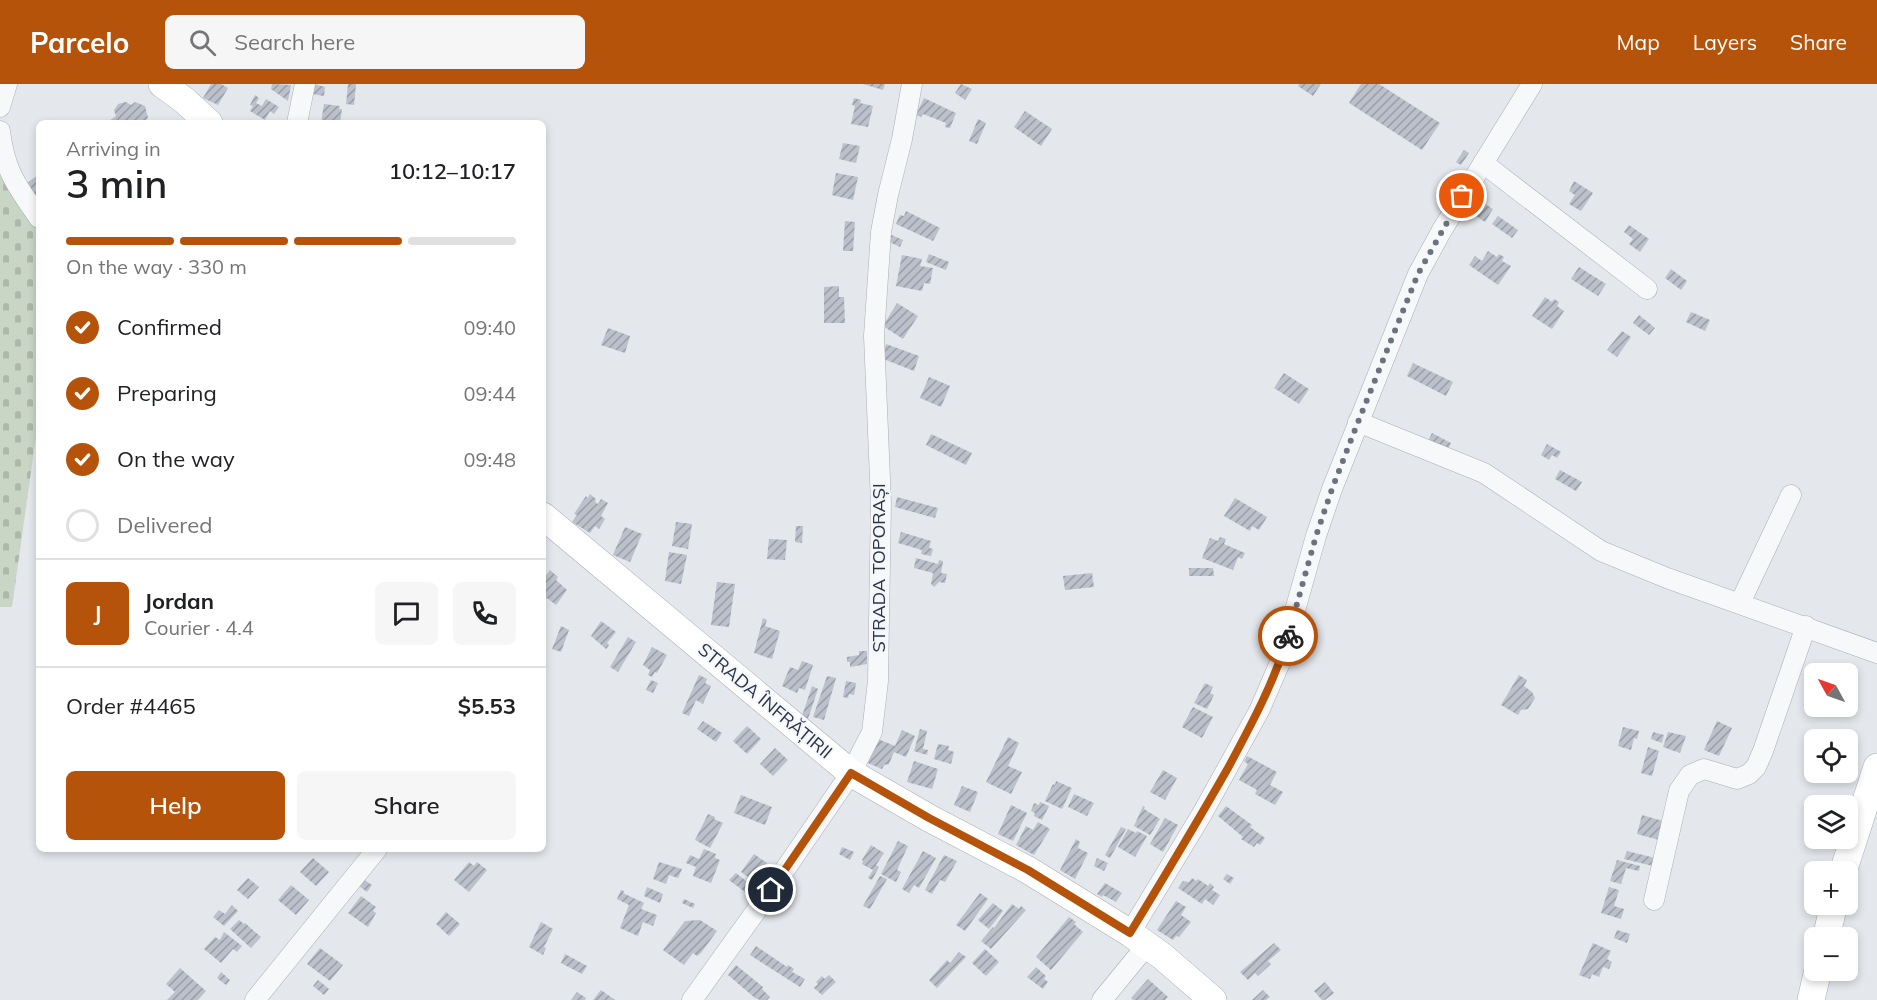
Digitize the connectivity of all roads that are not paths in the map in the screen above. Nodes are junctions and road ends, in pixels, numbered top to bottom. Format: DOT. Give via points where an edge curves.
graph roads {
  1 [pos="7,84"];
  2 [pos="162,84"];
  3 [pos="305,84"];
  4 [pos="912,84"];
  5 [pos="1532,84"];
  6 [pos="0,107"];
  7 [pos="206,120"];
  8 [pos="298,120"];
  9 [pos="0,131"];
  10 [pos="1483,163"];
  11 [pos="36,214"];
  12 [pos="1647,289"];
  13 [pos="1358,422"];
  14 [pos="1791,495"];
  15 [pos="546,519"];
  16 [pos="1740,603"];
  17 [pos="1806,626"];
  18 [pos="1877,653"];
  19 [pos="1877,767"];
  20 [pos="851,773"];
  21 [pos="375,852"];
  22 [pos="1847,861"];
  23 [pos="1654,900"];
  24 [pos="1139,939"];
  25 [pos="1815,981"];
  26 [pos="255,1000"];
  27 [pos="692,1000"];
  28 [pos="1102,1000"];
  29 [pos="1213,1000"];
  30 [pos="1811,1000"];
  1 -- 6 [label="street"];
  2 -- 7 [label="main road"];
  3 -- 8 [label="street"];
  4 -- 20 [label="street, STRADA TOPORAȘI" via="881,232 874,336 881,503 878,681 872,732"];
  5 -- 10 [label="street"];
  9 -- 11 [label="street" via="13,181"];
  10 -- 12 [label="street"];
  10 -- 13 [label="street" via="1418,274"];
  13 -- 16 [label="street" via="1484,473 1601,551"];
  13 -- 24 [label="street" via="1316,536 1281,660 1260,709"];
  14 -- 16 [label="street"];
  15 -- 20 [label="main road, STRADA ÎNFRĂȚIRII"];
  16 -- 17 [label="street"];
  17 -- 18 [label="street"];
  17 -- 23 [label="street" via="1756,766 1737,779 1704,770 1689,775 1679,791"];
  19 -- 22 [label="main road"];
  20 -- 24 [label="main road, STRADA ÎNFRĂȚIRII" via="1028,870"];
  20 -- 27 [label="street, STRADA TOPORAȘI"];
  21 -- 26 [label="street"];
  24 -- 28 [label="street"];
  24 -- 29 [label="main road, STRADA ÎNFRĂȚIRII"];
  25 -- 30 [label="main road"];
}
